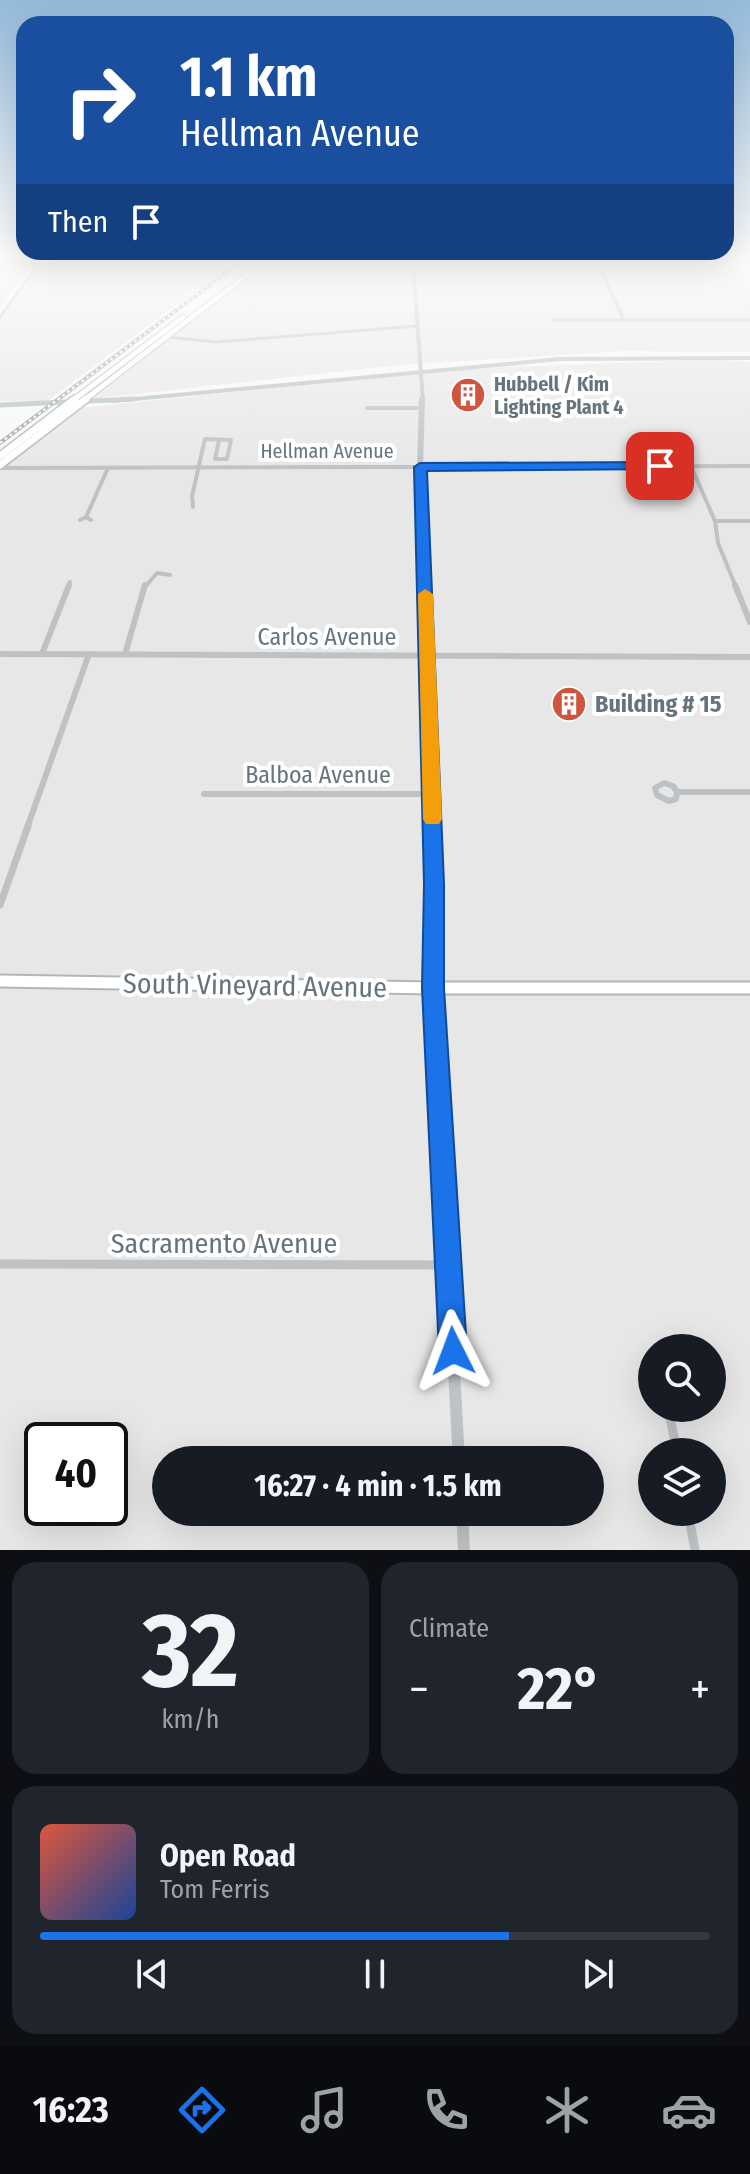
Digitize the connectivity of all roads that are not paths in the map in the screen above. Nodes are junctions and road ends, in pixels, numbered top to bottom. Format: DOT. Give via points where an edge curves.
graph roads {
  1 [pos="168,329"];
  2 [pos="176,329"];
  3 [pos="375,329"];
  4 [pos="417,329"];
  5 [pos="167,337"];
  6 [pos="74,404"];
  7 [pos="367,408"];
  8 [pos="423,408"];
  9 [pos="219,440"];
  10 [pos="0,456"];
  11 [pos="0,466"];
  12 [pos="691,466"];
  13 [pos="750,466"];
  14 [pos="200,467"];
  15 [pos="420,467"];
  16 [pos="108,468"];
  17 [pos="193,507"];
  18 [pos="86,519"];
  19 [pos="715,521"];
  20 [pos="750,521"];
  21 [pos="170,575"];
  22 [pos="70,582"];
  23 [pos="750,622"];
  24 [pos="0,654"];
  25 [pos="42,654"];
  26 [pos="89,654"];
  27 [pos="125,654"];
  28 [pos="428,656"];
  29 [pos="750,657"];
  30 [pos="677,792"];
  31 [pos="750,792"];
  32 [pos="204,794"];
  33 [pos="432,794"];
  34 [pos="0,905"];
  35 [pos="0,981"];
  36 [pos="433,988"];
  37 [pos="750,988"];
  38 [pos="0,1264"];
  39 [pos="448,1265"];
  40 [pos="458,1446"];
  41 [pos="463,1526"];
  42 [pos="691,1526"];
  43 [pos="464,1550"];
  44 [pos="695,1550"];
  1 -- 6 [label="main road"];
  2 -- 5 [label="main road"];
  3 -- 5 [label="street" via="217,342"];
  4 -- 8 [label="street"];
  5 -- 6 [label="main road"];
  6 -- 10 [label="main road"];
  6 -- 11 [label="main road"];
  7 -- 8 [label="street"];
  8 -- 15 [label="street"];
  9 -- 9 [label="street" via="231,440 227,459 215,459"];
  9 -- 14 [label="street" via="205,439"];
  11 -- 16 [label="street, Hellman Avenue"];
  12 -- 13 [label="street, Hellman Avenue"];
  12 -- 15 [label="street, Hellman Avenue"];
  12 -- 19 [label="street"];
  14 -- 15 [label="street, Hellman Avenue"];
  14 -- 16 [label="street, Hellman Avenue"];
  14 -- 17 [label="street"];
  15 -- 28 [label="street"];
  16 -- 18 [label="street"];
  19 -- 20 [label="street"];
  19 -- 23 [label="street" via="718,543"];
  21 -- 27 [label="street" via="157,573 146,582"];
  22 -- 25 [label="street"];
  24 -- 25 [label="street, Carlos Avenue"];
  25 -- 26 [label="street, Carlos Avenue"];
  26 -- 27 [label="street, Carlos Avenue"];
  26 -- 34 [label="street"];
  27 -- 28 [label="street, Carlos Avenue"];
  28 -- 29 [label="street, Carlos Avenue"];
  28 -- 33 [label="street"];
  30 -- 31 [label="street"];
  32 -- 33 [label="street, Balboa Avenue"];
  33 -- 36 [label="street"];
  35 -- 36 [label="main road, South Vineyard Avenue"];
  36 -- 37 [label="main road, South Vineyard Avenue"];
  36 -- 39 [label="street"];
  38 -- 39 [label="street, Sacramento Avenue"];
  39 -- 40 [label="street"];
  41 -- 43 [label="street"];
  42 -- 44 [label="street"];
}
